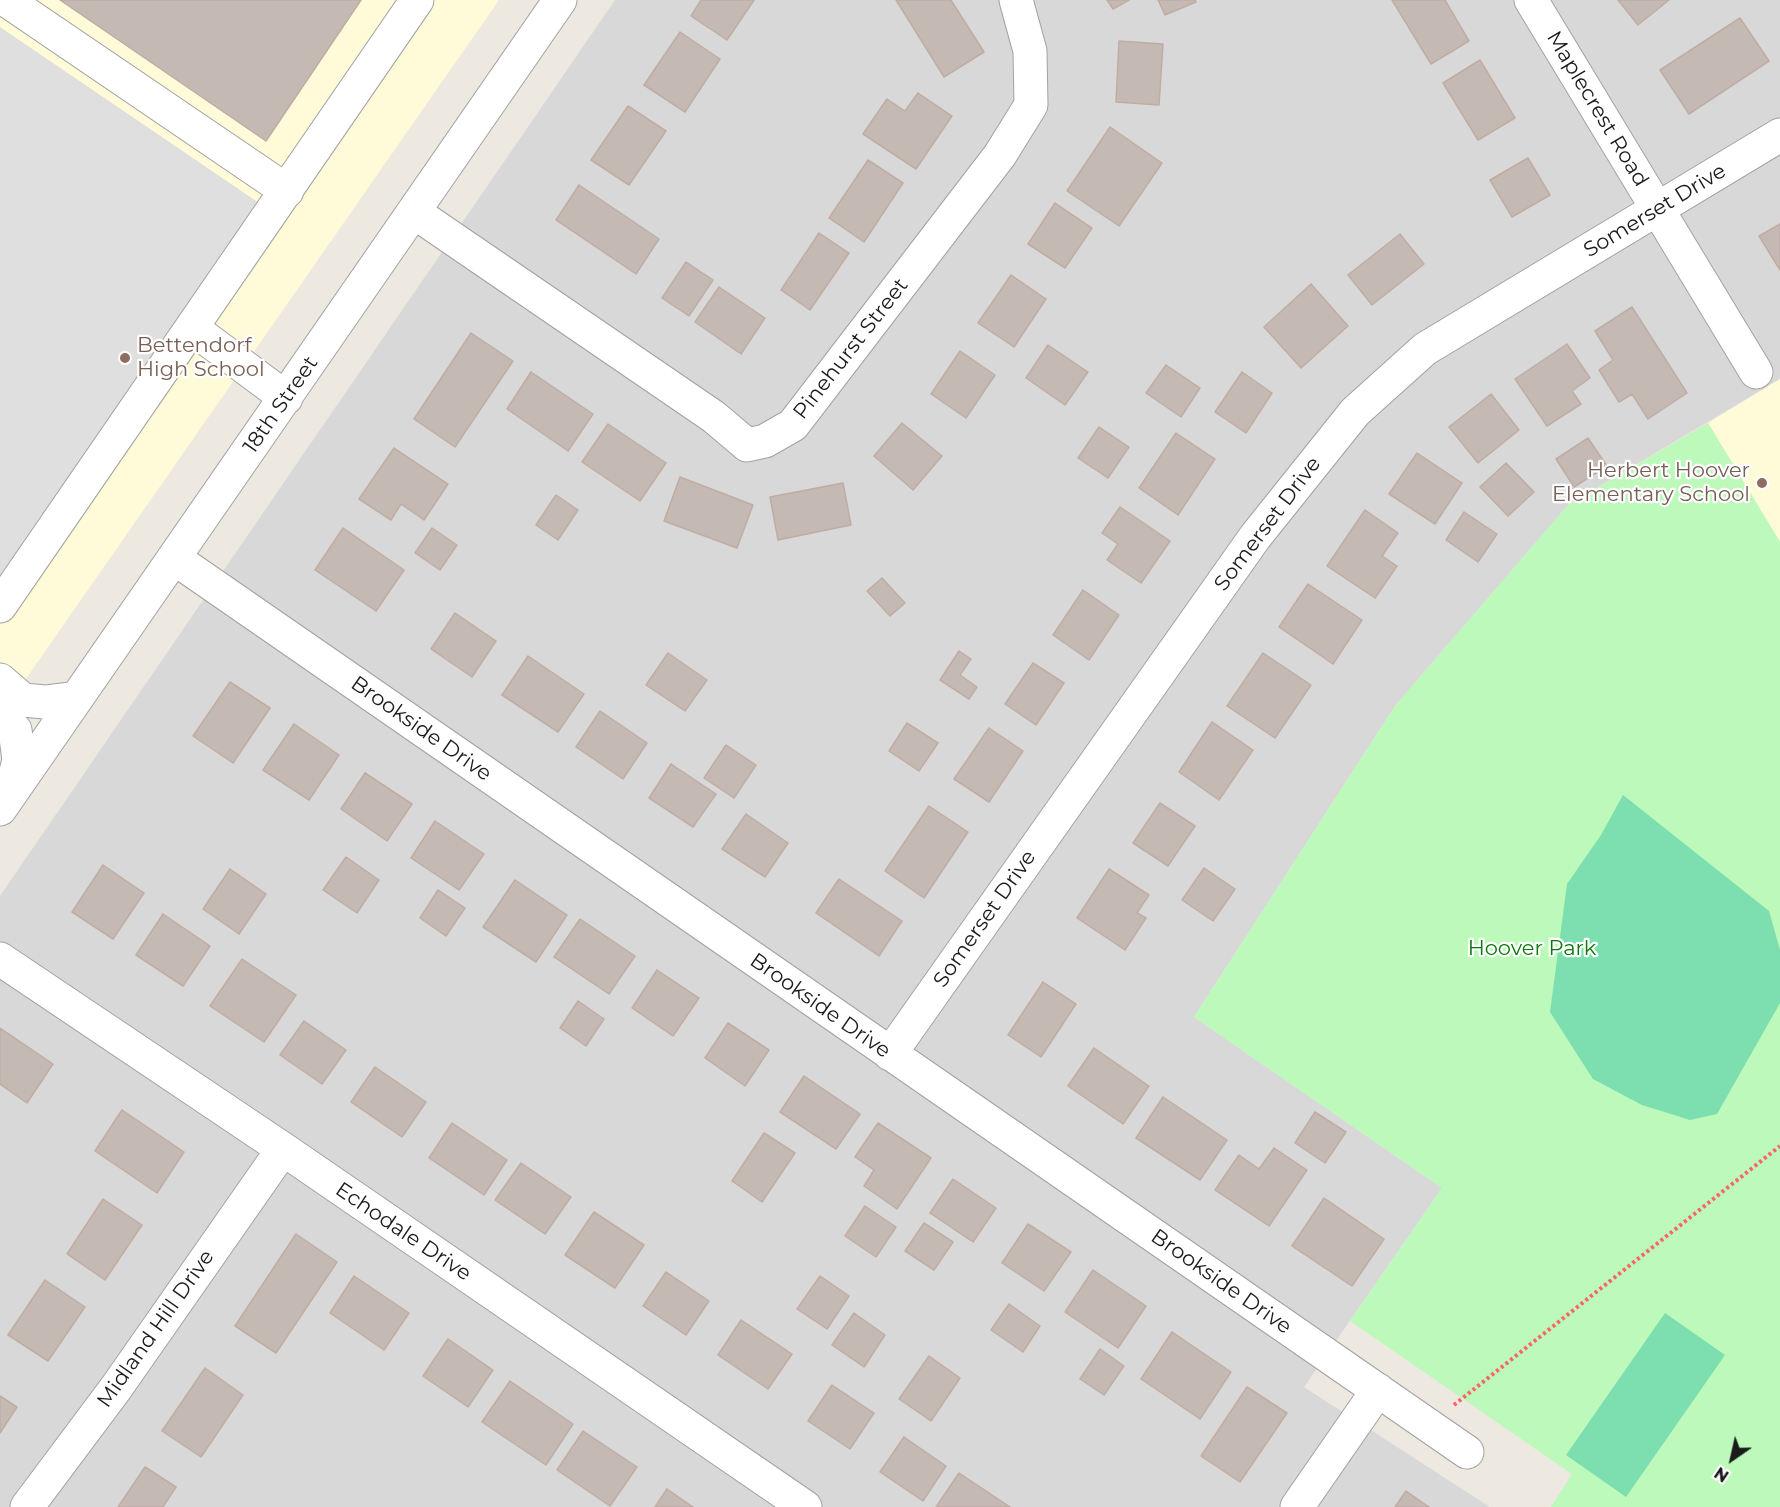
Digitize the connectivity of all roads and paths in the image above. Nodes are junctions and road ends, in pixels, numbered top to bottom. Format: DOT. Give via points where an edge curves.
graph roads {
  1 [pos="6,0"];
  2 [pos="417,0"];
  3 [pos="561,0"];
  4 [pos="1016,0"];
  5 [pos="1531,0"];
  6 [pos="1780,135"];
  7 [pos="287,191"];
  8 [pos="1657,210"];
  9 [pos="414,212"];
  10 [pos="192,328"];
  11 [pos="1756,372"];
  12 [pos="286,398"];
  13 [pos="174,558"];
  14 [pos="0,606"];
  15 [pos="0,680"];
  16 [pos="77,698"];
  17 [pos="0,715"];
  18 [pos="5,803"];
  19 [pos="0,959"];
  20 [pos="890,1054"];
  21 [pos="1780,1146"];
  22 [pos="283,1149"];
  23 [pos="1378,1390"];
  24 [pos="1429,1425"];
  25 [pos="1467,1452"];
  26 [pos="795,1504"];
  27 [pos="27,1507"];
  28 [pos="1297,1507"];
  1 -- 7 [label="street"];
  2 -- 7 [label="street"];
  3 -- 9 [label="street, 18th Street"];
  4 -- 9 [label="street, Pinehurst Street" via="1030,51 1030,105 1000,155 793,424 765,441 747,445 714,417"];
  5 -- 8 [label="street, Maplecrest Road"];
  6 -- 8 [label="street, Somerset Drive"];
  7 -- 10 [label="street"];
  8 -- 11 [label="street, Maplecrest Road"];
  8 -- 20 [label="street, Somerset Drive" via="1425,348 1355,412 1255,537"];
  9 -- 12 [label="street, 18th Street"];
  10 -- 12 [label="street"];
  10 -- 14 [label="street"];
  12 -- 13 [label="street, 18th Street"];
  13 -- 16 [label="street, 18th Street"];
  13 -- 20 [label="street, Brookside Drive"];
  15 -- 16 [label="street" via="22,700"];
  16 -- 18 [label="street, 18th Street"];
  17 -- 18 [label="street" via="15,730 19,760"];
  19 -- 22 [label="street, Echodale Drive"];
  20 -- 23 [label="street, Brookside Drive"];
  21 -- 24 [label="path"];
  22 -- 26 [label="street, Echodale Drive"];
  22 -- 27 [label="street, Midland Hill Drive" via="116,1388"];
  23 -- 24 [label="street, Brookside Drive"];
  23 -- 28 [label="street"];
  24 -- 25 [label="street, Brookside Drive"];
}
